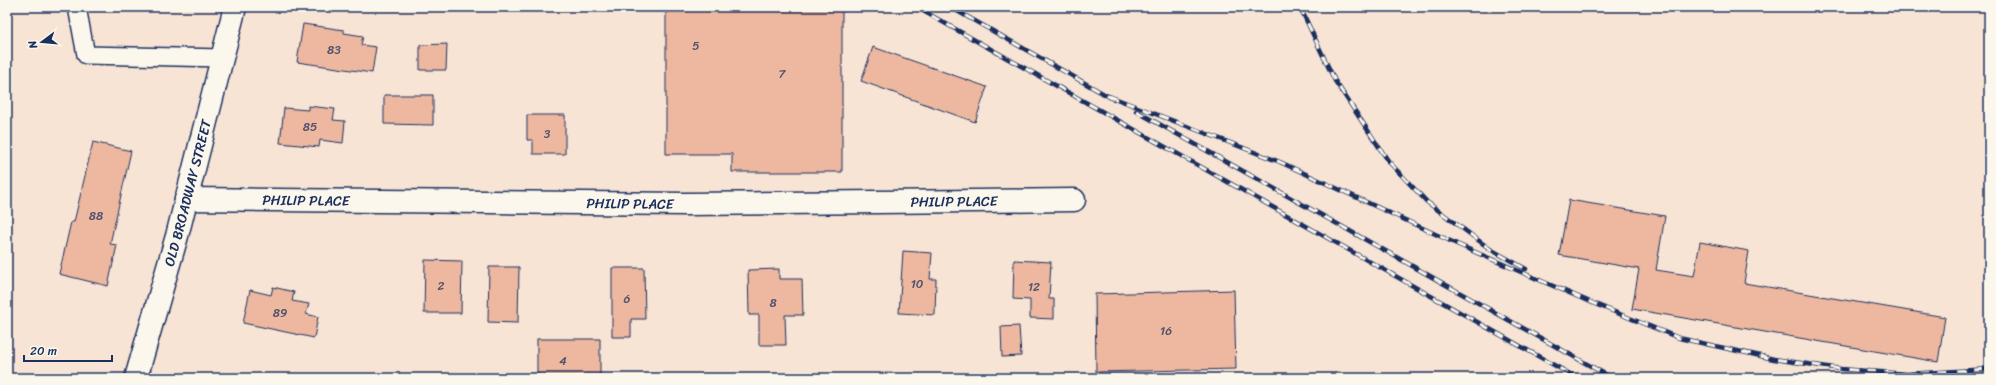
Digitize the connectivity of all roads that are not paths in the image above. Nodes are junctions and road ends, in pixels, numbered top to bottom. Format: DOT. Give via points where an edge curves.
graph roads {
  1 [pos="77,7"];
  2 [pos="235,7"];
  3 [pos="223,58"];
  4 [pos="186,199"];
  5 [pos="1074,200"];
  6 [pos="136,378"];
  1 -- 3 [label="lane" via="86,55"];
  2 -- 3 [label="street, OLD BROADWAY STREET"];
  3 -- 4 [label="street, OLD BROADWAY STREET"];
  4 -- 5 [label="street, PHILIP PLACE" via="686,204"];
  4 -- 6 [label="street, OLD BROADWAY STREET"];
}
